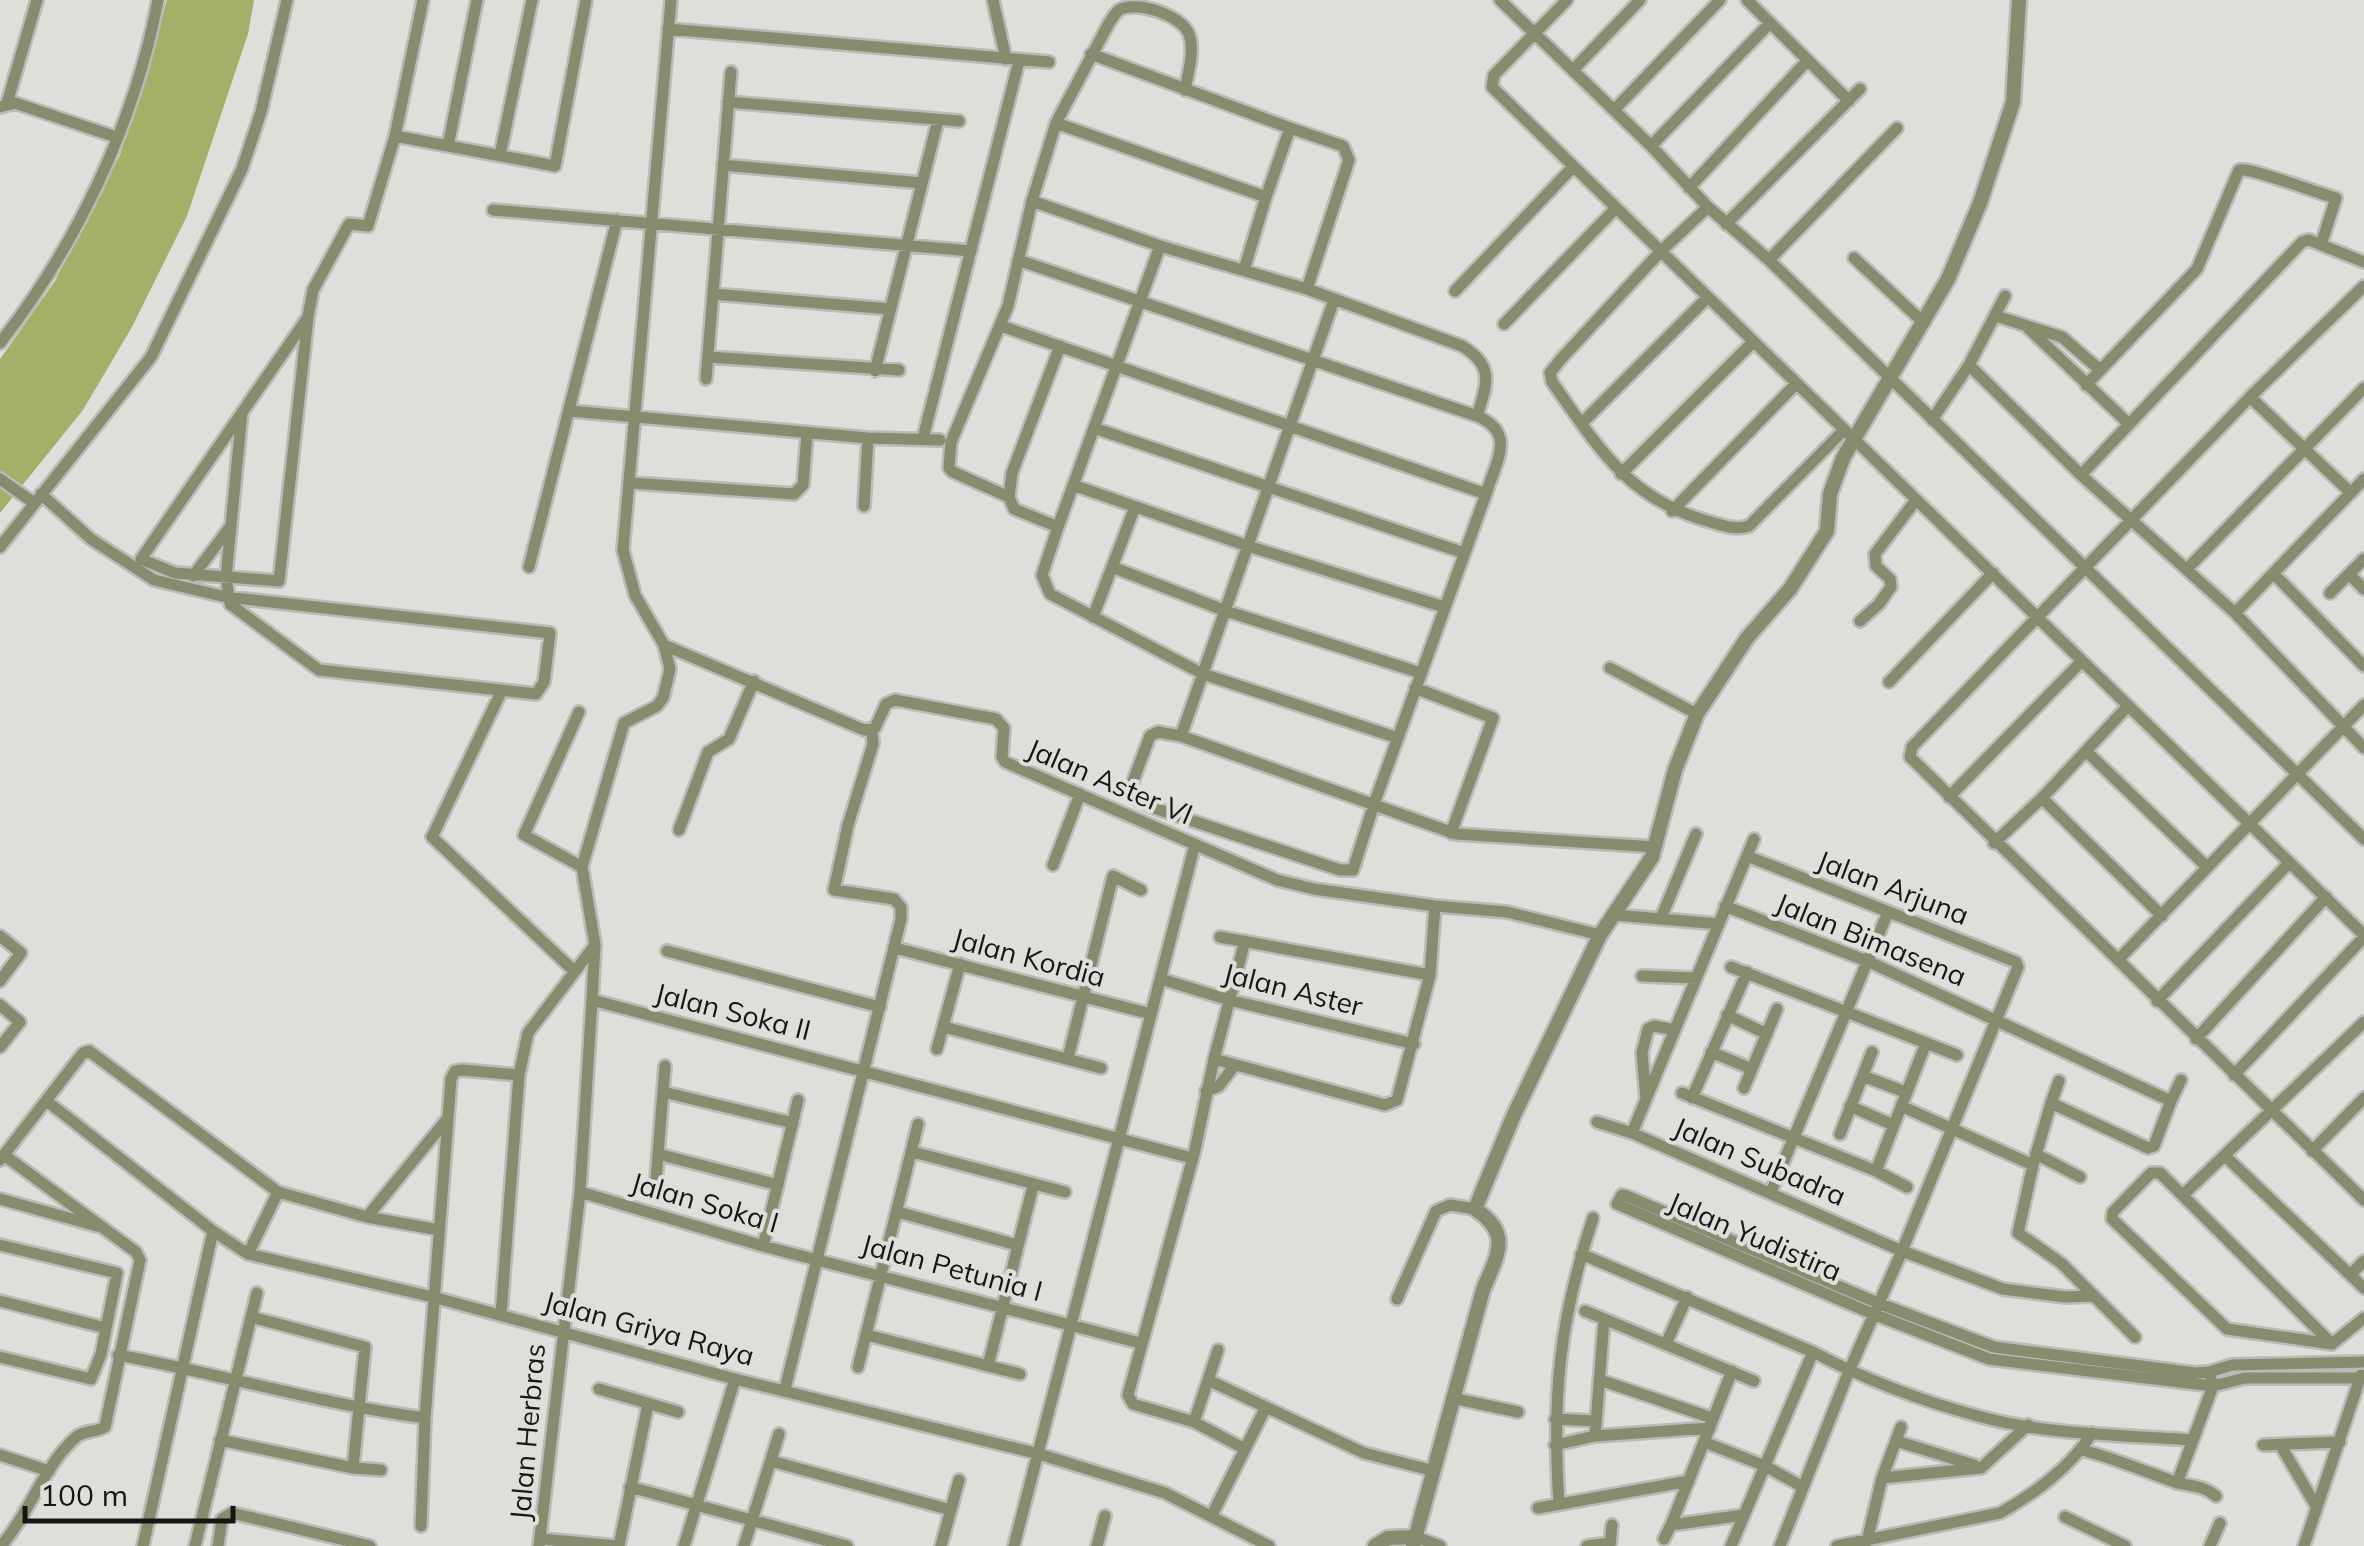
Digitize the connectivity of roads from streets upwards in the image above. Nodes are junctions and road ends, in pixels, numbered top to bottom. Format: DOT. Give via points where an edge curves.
graph roads {
  1 [pos="37,0"];
  2 [pos="158,0"];
  3 [pos="287,0"];
  4 [pos="423,0"];
  5 [pos="478,0"];
  6 [pos="532,0"];
  7 [pos="586,0"];
  8 [pos="670,0"];
  9 [pos="993,0"];
  10 [pos="1500,0"];
  11 [pos="1566,0"];
  12 [pos="1640,0"];
  13 [pos="1720,0"];
  14 [pos="1747,0"];
  15 [pos="2019,0"];
  16 [pos="1770,23"];
  17 [pos="668,29"];
  18 [pos="1535,33"];
  19 [pos="1091,54"];
  20 [pos="1012,60"];
  21 [pos="1808,60"];
  22 [pos="1048,62"];
  23 [pos="1574,69"];
  24 [pos="731,72"];
  25 [pos="1860,89"];
  26 [pos="1185,90"];
  27 [pos="1848,101"];
  28 [pos="728,102"];
  29 [pos="4,105"];
  30 [pos="1614,110"];
  31 [pos="938,120"];
  32 [pos="958,122"];
  33 [pos="1056,123"];
  34 [pos="1290,128"];
  35 [pos="1896,128"];
  36 [pos="395,136"];
  37 [pos="116,137"];
  38 [pos="448,146"];
  39 [pos="1652,146"];
  40 [pos="500,155"];
  41 [pos="724,165"];
  42 [pos="1572,168"];
  43 [pos="922,183"];
  44 [pos="1689,188"];
  45 [pos="1266,198"];
  46 [pos="1032,201"];
  47 [pos="1708,207"];
  48 [pos="1616,209"];
  49 [pos="493,210"];
  50 [pos="617,220"];
  51 [pos="652,223"];
  52 [pos="1726,224"];
  53 [pos="718,229"];
  54 [pos="907,245"];
  55 [pos="2321,245"];
  56 [pos="1160,246"];
  57 [pos="971,251"];
  58 [pos="1661,251"];
  59 [pos="1854,258"];
  60 [pos="1018,260"];
  61 [pos="1769,260"];
  62 [pos="2364,262"];
  63 [pos="1244,270"];
  64 [pos="2364,286"];
  65 [pos="1308,289"];
  66 [pos="1456,291"];
  67 [pos="713,294"];
  68 [pos="2005,296"];
  69 [pos="1707,298"];
  70 [pos="1334,300"];
  71 [pos="1139,303"];
  72 [pos="890,310"];
  73 [pos="1996,316"];
  74 [pos="308,317"];
  75 [pos="1504,324"];
  76 [pos="1924,324"];
  77 [pos="1001,326"];
  78 [pos="2028,327"];
  79 [pos="1753,342"];
  80 [pos="0,344"];
  81 [pos="1060,346"];
  82 [pos="708,357"];
  83 [pos="1312,361"];
  84 [pos="1116,365"];
  85 [pos="1969,365"];
  86 [pos="875,370"];
  87 [pos="899,370"];
  88 [pos="2100,370"];
  89 [pos="1890,378"];
  90 [pos="706,379"];
  91 [pos="1796,384"];
  92 [pos="2086,386"];
  93 [pos="2364,388"];
  94 [pos="2250,397"];
  95 [pos="570,411"];
  96 [pos="242,412"];
  97 [pos="635,416"];
  98 [pos="1477,416"];
  99 [pos="1932,420"];
  100 [pos="1582,423"];
  101 [pos="2129,424"];
  102 [pos="1289,427"];
  103 [pos="1094,428"];
  104 [pos="807,433"];
  105 [pos="1849,434"];
  106 [pos="868,438"];
  107 [pos="924,438"];
  108 [pos="940,440"];
  109 [pos="2306,449"];
  110 [pos="1621,474"];
  111 [pos="2081,475"];
  112 [pos="0,479"];
  113 [pos="2364,479"];
  114 [pos="631,483"];
  115 [pos="1073,485"];
  116 [pos="1268,486"];
  117 [pos="2350,493"];
  118 [pos="1486,494"];
  119 [pos="1009,497"];
  120 [pos="37,498"];
  121 [pos="1916,500"];
  122 [pos="864,506"];
  123 [pos="1135,507"];
  124 [pos="1672,510"];
  125 [pos="2132,520"];
  126 [pos="231,527"];
  127 [pos="1058,527"];
  128 [pos="0,546"];
  129 [pos="1248,546"];
  130 [pos="1464,553"];
  131 [pos="2364,559"];
  132 [pos="1112,566"];
  133 [pos="530,568"];
  134 [pos="2086,568"];
  135 [pos="2187,569"];
  136 [pos="1992,574"];
  137 [pos="2274,574"];
  138 [pos="2349,574"];
  139 [pos="194,576"];
  140 [pos="226,577"];
  141 [pos="2364,589"];
  142 [pos="2330,593"];
  143 [pos="226,597"];
  144 [pos="1444,607"];
  145 [pos="1226,611"];
  146 [pos="2234,613"];
  147 [pos="1093,617"];
  148 [pos="2039,619"];
  149 [pos="1860,620"];
  150 [pos="664,646"];
  151 [pos="2081,662"];
  152 [pos="2364,666"];
  153 [pos="1610,668"];
  154 [pos="1420,672"];
  155 [pos="1203,674"];
  156 [pos="754,681"];
  157 [pos="1889,682"];
  158 [pos="1415,688"];
  159 [pos="502,690"];
  160 [pos="2364,705"];
  161 [pos="2128,706"];
  162 [pos="579,712"];
  163 [pos="1698,714"];
  164 [pos="2342,728"];
  165 [pos="872,731"];
  166 [pos="1182,736"];
  167 [pos="1398,738"];
  168 [pos="2364,748"];
  169 [pos="2087,752"];
  170 [pos="2296,774"];
  171 [pos="1080,794"];
  172 [pos="1949,798"];
  173 [pos="2042,798"];
  174 [pos="1374,804"];
  175 [pos="2247,824"];
  176 [pos="679,830"];
  177 [pos="1451,833"];
  178 [pos="1696,834"];
  179 [pos="1754,839"];
  180 [pos="2364,840"];
  181 [pos="1994,843"];
  182 [pos="1195,844"];
  183 [pos="1656,846"];
  184 [pos="1747,856"];
  185 [pos="2289,863"];
  186 [pos="1053,865"];
  187 [pos="2207,867"];
  188 [pos="582,868"];
  189 [pos="1141,890"];
  190 [pos="2326,896"];
  191 [pos="1436,906"];
  192 [pos="1726,906"];
  193 [pos="1888,912"];
  194 [pos="1616,915"];
  195 [pos="2162,916"];
  196 [pos="1661,918"];
  197 [pos="1718,924"];
  198 [pos="0,936"];
  199 [pos="1600,936"];
  200 [pos="2364,936"];
  201 [pos="1220,937"];
  202 [pos="1245,941"];
  203 [pos="594,945"];
  204 [pos="895,948"];
  205 [pos="667,950"];
  206 [pos="2118,960"];
  207 [pos="1867,961"];
  208 [pos="960,964"];
  209 [pos="1731,967"];
  210 [pos="574,971"];
  211 [pos="1747,972"];
  212 [pos="1430,975"];
  213 [pos="1642,976"];
  214 [pos="1696,978"];
  215 [pos="1160,979"];
  216 [pos="0,981"];
  217 [pos="1081,997"];
  218 [pos="592,1000"];
  219 [pos="1229,1000"];
  220 [pos="2157,1001"];
  221 [pos="0,1006"];
  222 [pos="880,1006"];
  223 [pos="1777,1010"];
  224 [pos="1846,1012"];
  225 [pos="1151,1014"];
  226 [pos="1727,1015"];
  227 [pos="1996,1018"];
  228 [pos="2364,1022"];
  229 [pos="944,1027"];
  230 [pos="1675,1030"];
  231 [pos="1767,1034"];
  232 [pos="2196,1039"];
  233 [pos="1926,1043"];
  234 [pos="1414,1044"];
  235 [pos="0,1047"];
  236 [pos="938,1049"];
  237 [pos="1711,1052"];
  238 [pos="1872,1052"];
  239 [pos="1957,1056"];
  240 [pos="1068,1058"];
  241 [pos="1214,1059"];
  242 [pos="1234,1065"];
  243 [pos="665,1066"];
  244 [pos="1100,1068"];
  245 [pos="1752,1069"];
  246 [pos="862,1070"];
  247 [pos="519,1075"];
  248 [pos="1863,1076"];
  249 [pos="2234,1076"];
  250 [pos="2180,1080"];
  251 [pos="2059,1081"];
  252 [pos="1744,1088"];
  253 [pos="1206,1091"];
  254 [pos="663,1092"];
  255 [pos="1906,1092"];
  256 [pos="2364,1098"];
  257 [pos="1646,1099"];
  258 [pos="798,1100"];
  259 [pos="2171,1101"];
  260 [pos="48,1102"];
  261 [pos="2051,1103"];
  262 [pos="1850,1106"];
  263 [pos="1901,1106"];
  264 [pos="2272,1112"];
  265 [pos="448,1118"];
  266 [pos="1597,1122"];
  267 [pos="793,1123"];
  268 [pos="918,1124"];
  269 [pos="1894,1126"];
  270 [pos="1954,1127"];
  271 [pos="1632,1133"];
  272 [pos="1840,1134"];
  273 [pos="1121,1137"];
  274 [pos="1793,1139"];
  275 [pos="2312,1151"];
  276 [pos="912,1152"];
  277 [pos="658,1154"];
  278 [pos="2226,1156"];
  279 [pos="2,1157"];
  280 [pos="1192,1158"];
  281 [pos="2034,1159"];
  282 [pos="1876,1171"];
  283 [pos="2080,1178"];
  284 [pos="656,1180"];
  285 [pos="778,1185"];
  286 [pos="1033,1186"];
  287 [pos="1906,1187"];
  288 [pos="278,1192"];
  289 [pos="580,1192"];
  290 [pos="1065,1192"];
  291 [pos="1771,1192"];
  292 [pos="2184,1195"];
  293 [pos="0,1199"];
  294 [pos="1622,1200"];
  295 [pos="2364,1200"];
  296 [pos="1475,1209"];
  297 [pos="898,1212"];
  298 [pos="367,1217"];
  299 [pos="1592,1218"];
  300 [pos="105,1228"];
  301 [pos="439,1230"];
  302 [pos="213,1231"];
  303 [pos="0,1245"];
  304 [pos="1017,1245"];
  305 [pos="763,1246"];
  306 [pos="1902,1250"];
  307 [pos="248,1254"];
  308 [pos="1581,1254"];
  309 [pos="817,1258"];
  310 [pos="2364,1261"];
  311 [pos="2351,1274"];
  312 [pos="881,1275"];
  313 [pos="2364,1288"];
  314 [pos="257,1293"];
  315 [pos="2092,1296"];
  316 [pos="1688,1297"];
  317 [pos="433,1298"];
  318 [pos="1397,1299"];
  319 [pos="0,1301"];
  320 [pos="1003,1306"];
  321 [pos="1876,1309"];
  322 [pos="1584,1311"];
  323 [pos="501,1315"];
  324 [pos="251,1318"];
  325 [pos="2364,1318"];
  326 [pos="1604,1320"];
  327 [pos="1074,1324"];
  328 [pos="106,1328"];
  329 [pos="562,1330"];
  330 [pos="867,1335"];
  331 [pos="2136,1337"];
  332 [pos="1140,1343"];
  333 [pos="1666,1344"];
  334 [pos="2332,1344"];
  335 [pos="1218,1350"];
  336 [pos="1813,1352"];
  337 [pos="118,1355"];
  338 [pos="0,1357"];
  339 [pos="2362,1362"];
  340 [pos="988,1366"];
  341 [pos="184,1367"];
  342 [pos="858,1367"];
  343 [pos="1848,1370"];
  344 [pos="1732,1371"];
  345 [pos="2214,1371"];
  346 [pos="1020,1374"];
  347 [pos="734,1378"];
  348 [pos="2363,1379"];
  349 [pos="235,1380"];
  350 [pos="1208,1380"];
  351 [pos="1600,1380"];
  352 [pos="1754,1382"];
  353 [pos="2219,1385"];
  354 [pos="785,1389"];
  355 [pos="599,1390"];
  356 [pos="1452,1398"];
  357 [pos="648,1404"];
  358 [pos="1266,1407"];
  359 [pos="360,1409"];
  360 [pos="678,1412"];
  361 [pos="1518,1412"];
  362 [pos="424,1418"];
  363 [pos="1554,1419"];
  364 [pos="1596,1421"];
  365 [pos="1194,1422"];
  366 [pos="1711,1423"];
  367 [pos="2028,1425"];
  368 [pos="1901,1426"];
  369 [pos="2092,1433"];
  370 [pos="779,1434"];
  371 [pos="1595,1436"];
  372 [pos="220,1440"];
  373 [pos="2192,1440"];
  374 [pos="1704,1442"];
  375 [pos="1896,1442"];
  376 [pos="2340,1442"];
  377 [pos="1555,1445"];
  378 [pos="2263,1445"];
  379 [pos="2281,1446"];
  380 [pos="1245,1448"];
  381 [pos="2082,1450"];
  382 [pos="1039,1454"];
  383 [pos="0,1455"];
  384 [pos="771,1461"];
  385 [pos="1764,1466"];
  386 [pos="353,1468"];
  387 [pos="1981,1468"];
  388 [pos="381,1470"];
  389 [pos="49,1471"];
  390 [pos="1434,1471"];
  391 [pos="1882,1478"];
  392 [pos="958,1480"];
  393 [pos="1689,1482"];
  394 [pos="2178,1483"];
  395 [pos="630,1486"];
  396 [pos="1803,1487"];
  397 [pos="2216,1496"];
  398 [pos="1559,1504"];
  399 [pos="694,1506"];
  400 [pos="2316,1506"];
  401 [pos="1538,1508"];
  402 [pos="950,1510"];
  403 [pos="1212,1515"];
  404 [pos="1744,1515"];
  405 [pos="1105,1516"];
  406 [pos="2065,1517"];
  407 [pos="752,1522"];
  408 [pos="2220,1523"];
  409 [pos="1612,1525"];
  410 [pos="1671,1525"];
  411 [pos="421,1526"];
  412 [pos="1664,1539"];
  413 [pos="1867,1541"];
  414 [pos="541,1542"];
  415 [pos="1415,1542"];
  416 [pos="1610,1545"];
  417 [pos="2,1546"];
  418 [pos="144,1546"];
  419 [pos="194,1546"];
  420 [pos="218,1546"];
  421 [pos="370,1546"];
  422 [pos="618,1546"];
  423 [pos="684,1546"];
  424 [pos="744,1546"];
  425 [pos="847,1546"];
  426 [pos="941,1546"];
  427 [pos="1014,1546"];
  428 [pos="1098,1546"];
  429 [pos="1269,1546"];
  430 [pos="1375,1546"];
  431 [pos="1440,1546"];
  432 [pos="1587,1546"];
  433 [pos="1732,1546"];
  434 [pos="1780,1546"];
  435 [pos="1837,1546"];
  436 [pos="2125,1546"];
  437 [pos="2210,1546"];
  438 [pos="2304,1546"];
  1 -- 29 [label="street"];
  2 -- 37 [label="street"];
  3 -- 120 [label="street" via="242,169 151,358"];
  4 -- 36 [label="street"];
  5 -- 38 [label="street"];
  6 -- 40 [label="street"];
  7 -- 40 [label="street" via="556,166"];
  8 -- 17 [label="street"];
  9 -- 20 [label="street"];
  10 -- 18 [label="street"];
  11 -- 18 [label="street"];
  12 -- 23 [label="street"];
  13 -- 30 [label="street"];
  14 -- 16 [label="street"];
  15 -- 76 [label="street" via="2013,102 1980,203"];
  16 -- 21 [label="street"];
  16 -- 39 [label="street"];
  17 -- 20 [label="street"];
  17 -- 51 [label="street"];
  18 -- 23 [label="street"];
  18 -- 42 [label="street" via="1491,84"];
  19 -- 26 [label="street"];
  19 -- 26 [label="street" via="1120,9 1133,5 1169,16 1190,37"];
  19 -- 33 [label="street"];
  20 -- 22 [label="street"];
  20 -- 57 [label="street"];
  21 -- 27 [label="street"];
  21 -- 44 [label="street"];
  23 -- 30 [label="street"];
  24 -- 28 [label="street"];
  25 -- 27 [label="street"];
  26 -- 34 [label="street"];
  27 -- 52 [label="street"];
  28 -- 31 [label="street"];
  28 -- 41 [label="street"];
  29 -- 37 [label="street"];
  30 -- 39 [label="street"];
  31 -- 32 [label="street"];
  31 -- 43 [label="street"];
  33 -- 45 [label="street"];
  33 -- 46 [label="street"];
  34 -- 45 [label="street"];
  34 -- 65 [label="street" via="1343,146 1348,160"];
  35 -- 61 [label="street"];
  36 -- 38 [label="street"];
  36 -- 74 [label="street" via="368,226 350,224 313,290"];
  37 -- 80 [label="street" via="71,233"];
  38 -- 40 [label="street"];
  39 -- 44 [label="street"];
  41 -- 43 [label="street"];
  41 -- 53 [label="street"];
  42 -- 48 [label="street"];
  42 -- 66 [label="street"];
  43 -- 54 [label="street"];
  44 -- 47 [label="street"];
  45 -- 63 [label="street"];
  46 -- 56 [label="street"];
  46 -- 60 [label="street"];
  47 -- 52 [label="street"];
  47 -- 58 [label="street"];
  48 -- 58 [label="street"];
  48 -- 75 [label="street"];
  49 -- 50 [label="street"];
  50 -- 51 [label="street"];
  50 -- 95 [label="street"];
  51 -- 53 [label="street"];
  51 -- 97 [label="street"];
  52 -- 61 [label="street"];
  53 -- 54 [label="street"];
  53 -- 67 [label="street"];
  54 -- 57 [label="street"];
  54 -- 72 [label="street"];
  55 -- 62 [label="street"];
  55 -- 88 [label="street" via="2336,198 2238,170 2197,269"];
  55 -- 101 [label="street" via="2310,240 2295,248"];
  56 -- 63 [label="street"];
  56 -- 71 [label="street"];
  57 -- 107 [label="street"];
  58 -- 69 [label="street"];
  58 -- 100 [label="street" via="1552,368 1550,379"];
  59 -- 76 [label="street"];
  60 -- 71 [label="street"];
  60 -- 77 [label="street"];
  61 -- 89 [label="street"];
  63 -- 65 [label="street"];
  64 -- 94 [label="street"];
  65 -- 70 [label="street"];
  67 -- 72 [label="street"];
  67 -- 82 [label="street"];
  68 -- 73 [label="street"];
  69 -- 79 [label="street"];
  69 -- 100 [label="street"];
  70 -- 83 [label="street"];
  70 -- 98 [label="street" via="1476,354 1486,374"];
  71 -- 83 [label="street"];
  71 -- 84 [label="street"];
  72 -- 86 [label="street"];
  73 -- 78 [label="street"];
  73 -- 85 [label="street"];
  74 -- 96 [label="street"];
  74 -- 140 [label="street" via="279,582"];
  76 -- 89 [label="street"];
  77 -- 81 [label="street"];
  77 -- 119 [label="street" via="951,442 948,468"];
  78 -- 88 [label="street" via="2062,338"];
  78 -- 92 [label="street"];
  79 -- 91 [label="street"];
  79 -- 110 [label="street"];
  81 -- 84 [label="street"];
  81 -- 119 [label="street"];
  82 -- 86 [label="street"];
  82 -- 90 [label="street"];
  83 -- 98 [label="street"];
  83 -- 102 [label="street"];
  84 -- 102 [label="street"];
  84 -- 103 [label="street"];
  85 -- 99 [label="street"];
  85 -- 111 [label="street"];
  86 -- 87 [label="street"];
  88 -- 92 [label="street"];
  89 -- 99 [label="street"];
  89 -- 105 [label="street"];
  91 -- 105 [label="street"];
  91 -- 124 [label="street"];
  92 -- 101 [label="street"];
  93 -- 109 [label="street"];
  94 -- 109 [label="street"];
  94 -- 125 [label="street"];
  95 -- 97 [label="street"];
  95 -- 133 [label="street"];
  96 -- 126 [label="street"];
  96 -- 139 [label="street" via="140,559"];
  97 -- 104 [label="street"];
  97 -- 114 [label="street"];
  98 -- 118 [label="street" via="1500,433"];
  99 -- 134 [label="street"];
  100 -- 110 [label="street"];
  101 -- 111 [label="street"];
  102 -- 116 [label="street"];
  102 -- 118 [label="street"];
  103 -- 115 [label="street"];
  103 -- 116 [label="street"];
  104 -- 106 [label="street"];
  104 -- 114 [label="street" via="803,485 794,494"];
  105 -- 121 [label="street"];
  105 -- 124 [label="street" via="1749,526"];
  105 -- 163 [label="street" via="1830,494 1827,531"];
  106 -- 107 [label="street"];
  106 -- 122 [label="street"];
  107 -- 108 [label="street"];
  109 -- 117 [label="street"];
  109 -- 135 [label="street"];
  110 -- 124 [label="street"];
  111 -- 125 [label="street"];
  112 -- 120 [label="street"];
  113 -- 117 [label="street"];
  114 -- 150 [label="street" via="625,561 640,608"];
  115 -- 123 [label="street"];
  115 -- 127 [label="street"];
  116 -- 129 [label="street"];
  116 -- 130 [label="street"];
  117 -- 137 [label="street"];
  118 -- 130 [label="street"];
  119 -- 127 [label="street" via="1014,509"];
  120 -- 128 [label="street"];
  120 -- 143 [label="street" via="129,567 154,580"];
  121 -- 136 [label="street"];
  121 -- 149 [label="street" via="1874,554 1891,587"];
  123 -- 129 [label="street"];
  123 -- 132 [label="street"];
  125 -- 134 [label="street"];
  125 -- 135 [label="street"];
  126 -- 139 [label="street"];
  126 -- 140 [label="street"];
  127 -- 147 [label="street" via="1042,576 1045,586"];
  129 -- 144 [label="street"];
  129 -- 145 [label="street"];
  130 -- 144 [label="street"];
  131 -- 138 [label="street"];
  132 -- 145 [label="street"];
  132 -- 147 [label="street"];
  134 -- 148 [label="street"];
  134 -- 170 [label="street"];
  135 -- 146 [label="street"];
  136 -- 148 [label="street"];
  136 -- 157 [label="street"];
  137 -- 146 [label="street"];
  137 -- 152 [label="street"];
  138 -- 141 [label="street"];
  138 -- 142 [label="street"];
  139 -- 140 [label="street"];
  140 -- 143 [label="street"];
  143 -- 159 [label="street" via="319,670"];
  143 -- 159 [label="street" via="550,632 544,682 536,694"];
  144 -- 154 [label="street"];
  145 -- 154 [label="street"];
  145 -- 155 [label="street"];
  146 -- 164 [label="street"];
  147 -- 155 [label="street"];
  148 -- 151 [label="street"];
  148 -- 172 [label="street" via="1912,748 1912,762"];
  150 -- 156 [label="street"];
  150 -- 188 [label="street" via="670,669 663,698 624,723"];
  151 -- 161 [label="street"];
  151 -- 172 [label="street"];
  153 -- 163 [label="street"];
  154 -- 158 [label="street"];
  155 -- 166 [label="street"];
  155 -- 167 [label="street"];
  156 -- 165 [label="street"];
  156 -- 176 [label="street" via="729,739 708,752"];
  158 -- 167 [label="street"];
  158 -- 177 [label="street" via="1493,718"];
  159 -- 210 [label="street" via="432,837"];
  160 -- 164 [label="street"];
  161 -- 169 [label="street"];
  161 -- 175 [label="street"];
  162 -- 188 [label="street" via="524,835"];
  163 -- 183 [label="street"];
  164 -- 168 [label="street"];
  164 -- 170 [label="street"];
  165 -- 171 [label="street, Jalan Aster VI" via="890,700 996,719 1004,728 1004,762"];
  165 -- 204 [label="street" via="834,890 898,902"];
  166 -- 174 [label="street"];
  166 -- 174 [label="street" via="1150,736 1129,792 1139,801 1340,870 1354,870"];
  167 -- 174 [label="street"];
  169 -- 173 [label="street"];
  169 -- 187 [label="street"];
  170 -- 175 [label="street"];
  170 -- 180 [label="street"];
  171 -- 182 [label="street, Jalan Aster VI"];
  171 -- 186 [label="street"];
  172 -- 181 [label="street"];
  173 -- 181 [label="street"];
  173 -- 195 [label="street"];
  174 -- 177 [label="street"];
  175 -- 185 [label="street"];
  175 -- 187 [label="street"];
  177 -- 183 [label="street"];
  178 -- 196 [label="street"];
  179 -- 184 [label="street"];
  181 -- 206 [label="street"];
  182 -- 191 [label="street, Jalan Aster VI" via="1277,880"];
  182 -- 215 [label="street"];
  183 -- 194 [label="street"];
  184 -- 192 [label="street"];
  184 -- 193 [label="street, Jalan Arjuna"];
  185 -- 190 [label="street"];
  185 -- 220 [label="street"];
  187 -- 195 [label="street"];
  188 -- 203 [label="street, Jalan Herbras"];
  189 -- 217 [label="street" via="1113,876"];
  190 -- 200 [label="street"];
  190 -- 232 [label="street"];
  191 -- 199 [label="street, Jalan Aster VI" via="1546,919"];
  191 -- 212 [label="street"];
  192 -- 197 [label="street"];
  192 -- 207 [label="street, Jalan Bimasena"];
  193 -- 207 [label="street"];
  193 -- 227 [label="street, Jalan Arjuna" via="2016,962"];
  194 -- 196 [label="street"];
  194 -- 199 [label="street"];
  195 -- 206 [label="street"];
  196 -- 197 [label="street"];
  197 -- 214 [label="street"];
  198 -- 216 [label="street" via="20,953"];
  199 -- 296 [label="street"];
  200 -- 249 [label="street"];
  201 -- 202 [label="street"];
  202 -- 212 [label="street"];
  202 -- 219 [label="street"];
  203 -- 210 [label="street"];
  203 -- 218 [label="street, Jalan Herbras"];
  204 -- 208 [label="street, Jalan Kordia"];
  204 -- 222 [label="street"];
  205 -- 222 [label="street"];
  206 -- 220 [label="street"];
  207 -- 224 [label="street"];
  207 -- 227 [label="street, Jalan Bimasena"];
  208 -- 217 [label="street, Jalan Kordia"];
  208 -- 229 [label="street"];
  209 -- 211 [label="street"];
  210 -- 247 [label="street" via="528,1033"];
  211 -- 224 [label="street"];
  211 -- 226 [label="street"];
  212 -- 234 [label="street"];
  213 -- 214 [label="street"];
  214 -- 230 [label="street"];
  215 -- 219 [label="street, Jalan Aster"];
  215 -- 225 [label="street"];
  217 -- 225 [label="street, Jalan Kordia"];
  217 -- 240 [label="street"];
  218 -- 246 [label="street, Jalan Soka II"];
  218 -- 289 [label="street, Jalan Herbras"];
  219 -- 234 [label="street, Jalan Aster"];
  219 -- 241 [label="street"];
  220 -- 232 [label="street"];
  221 -- 235 [label="street" via="20,1022"];
  222 -- 246 [label="street"];
  223 -- 231 [label="street"];
  224 -- 233 [label="street"];
  224 -- 274 [label="street"];
  225 -- 273 [label="street"];
  226 -- 231 [label="street"];
  226 -- 237 [label="street"];
  227 -- 259 [label="street, Jalan Bimasena"];
  227 -- 270 [label="street"];
  228 -- 264 [label="street"];
  229 -- 236 [label="street"];
  229 -- 240 [label="street"];
  230 -- 257 [label="street"];
  230 -- 257 [label="street" via="1648,1029 1642,1053"];
  231 -- 245 [label="street"];
  232 -- 249 [label="street"];
  233 -- 239 [label="street"];
  233 -- 255 [label="street"];
  234 -- 242 [label="street" via="1400,1095 1385,1105"];
  237 -- 245 [label="street"];
  237 -- 274 [label="street" via="1687,1096"];
  238 -- 248 [label="street"];
  240 -- 244 [label="street"];
  241 -- 242 [label="street"];
  241 -- 253 [label="street"];
  242 -- 253 [label="street" via="1219,1086"];
  243 -- 254 [label="street"];
  245 -- 252 [label="street"];
  246 -- 273 [label="street, Jalan Soka II"];
  246 -- 309 [label="street"];
  247 -- 265 [label="street" via="455,1071"];
  247 -- 323 [label="street"];
  248 -- 255 [label="street"];
  248 -- 262 [label="street"];
  249 -- 264 [label="street"];
  250 -- 259 [label="street"];
  251 -- 261 [label="street"];
  253 -- 280 [label="street"];
  254 -- 267 [label="street"];
  254 -- 277 [label="street"];
  255 -- 263 [label="street"];
  256 -- 275 [label="street"];
  257 -- 271 [label="street"];
  258 -- 267 [label="street"];
  259 -- 261 [label="street" via="2148,1148"];
  260 -- 279 [label="street"];
  260 -- 288 [label="street" via="83,1053 92,1051"];
  260 -- 302 [label="street, Jalan Griya Raya"];
  261 -- 281 [label="street"];
  262 -- 269 [label="street"];
  262 -- 272 [label="street"];
  263 -- 269 [label="street"];
  263 -- 270 [label="street"];
  264 -- 275 [label="street"];
  264 -- 278 [label="street"];
  265 -- 298 [label="street"];
  265 -- 301 [label="street"];
  266 -- 271 [label="street, Jalan Subadra"];
  267 -- 285 [label="street"];
  268 -- 276 [label="street"];
  269 -- 282 [label="street"];
  270 -- 281 [label="street"];
  270 -- 306 [label="street"];
  271 -- 291 [label="street, Jalan Subadra"];
  273 -- 280 [label="street, Jalan Soka II"];
  273 -- 327 [label="street"];
  274 -- 282 [label="street"];
  274 -- 291 [label="street"];
  275 -- 295 [label="street"];
  276 -- 286 [label="street"];
  276 -- 297 [label="street"];
  277 -- 284 [label="street"];
  277 -- 285 [label="street"];
  278 -- 292 [label="street"];
  278 -- 311 [label="street"];
  279 -- 300 [label="street"];
  280 -- 332 [label="street"];
  281 -- 283 [label="street"];
  281 -- 315 [label="street" via="2018,1233 2061,1262"];
  282 -- 287 [label="street"];
  285 -- 305 [label="street"];
  286 -- 290 [label="street"];
  286 -- 304 [label="street"];
  288 -- 298 [label="street"];
  288 -- 307 [label="street"];
  289 -- 305 [label="street, Jalan Soka I"];
  289 -- 329 [label="street, Jalan Herbras"];
  291 -- 306 [label="street, Jalan Subadra"];
  292 -- 334 [label="street"];
  292 -- 334 [label="street" via="2156,1171 2112,1219 2227,1330"];
  293 -- 300 [label="street"];
  294 -- 321 [label="street, Jalan Yudistira"];
  296 -- 318 [label="street" via="1450,1205 1436,1211"];
  296 -- 356 [label="street" via="1500,1236"];
  297 -- 304 [label="street"];
  297 -- 312 [label="street"];
  298 -- 301 [label="street"];
  299 -- 308 [label="street"];
  300 -- 337 [label="street" via="140,1260"];
  301 -- 317 [label="street"];
  302 -- 307 [label="street, Jalan Griya Raya"];
  302 -- 341 [label="street"];
  303 -- 328 [label="street" via="117,1273"];
  304 -- 320 [label="street"];
  305 -- 309 [label="street, Jalan Soka I"];
  306 -- 315 [label="street, Jalan Subadra" via="2016,1294"];
  306 -- 321 [label="street"];
  307 -- 317 [label="street, Jalan Griya Raya"];
  308 -- 316 [label="street"];
  308 -- 363 [label="street" via="1564,1320"];
  309 -- 312 [label="street, Jalan Petunia I"];
  309 -- 354 [label="street"];
  310 -- 311 [label="street"];
  311 -- 313 [label="street"];
  312 -- 320 [label="street, Jalan Petunia I"];
  312 -- 330 [label="street"];
  314 -- 324 [label="street"];
  315 -- 331 [label="street"];
  316 -- 333 [label="street"];
  316 -- 336 [label="street"];
  317 -- 323 [label="street, Jalan Griya Raya"];
  317 -- 362 [label="street"];
  319 -- 328 [label="street"];
  320 -- 327 [label="street, Jalan Petunia I"];
  320 -- 340 [label="street"];
  321 -- 343 [label="street"];
  321 -- 345 [label="street" via="1994,1347"];
  321 -- 353 [label="street" via="1989,1359"];
  322 -- 326 [label="street"];
  323 -- 329 [label="street, Jalan Griya Raya"];
  324 -- 349 [label="street"];
  324 -- 359 [label="street" via="365,1347"];
  325 -- 334 [label="street"];
  326 -- 333 [label="street"];
  326 -- 351 [label="street"];
  327 -- 332 [label="street, Jalan Petunia I"];
  327 -- 382 [label="street"];
  328 -- 338 [label="street" via="91,1379"];
  329 -- 347 [label="street, Jalan Griya Raya"];
  329 -- 414 [label="street, Jalan Herbras"];
  330 -- 340 [label="street"];
  330 -- 342 [label="street"];
  332 -- 365 [label="street" via="1130,1402"];
  333 -- 344 [label="street"];
  335 -- 350 [label="street"];
  336 -- 343 [label="street"];
  336 -- 385 [label="street"];
  337 -- 341 [label="street"];
  337 -- 389 [label="street" via="104,1427 77,1436"];
  339 -- 345 [label="street"];
  339 -- 348 [label="street"];
  340 -- 346 [label="street"];
  341 -- 349 [label="street"];
  341 -- 418 [label="street"];
  343 -- 367 [label="street" via="1978,1416"];
  343 -- 396 [label="street"];
  344 -- 352 [label="street"];
  344 -- 366 [label="street"];
  345 -- 353 [label="street"];
  347 -- 354 [label="street, Jalan Griya Raya"];
  347 -- 399 [label="street"];
  348 -- 353 [label="street" via="2245,1378"];
  348 -- 376 [label="street"];
  349 -- 359 [label="street"];
  349 -- 372 [label="street"];
  350 -- 358 [label="street"];
  350 -- 365 [label="street"];
  351 -- 364 [label="street"];
  351 -- 366 [label="street"];
  353 -- 373 [label="street"];
  354 -- 382 [label="street, Jalan Griya Raya"];
  355 -- 357 [label="street"];
  356 -- 361 [label="street"];
  356 -- 390 [label="street"];
  357 -- 360 [label="street"];
  357 -- 395 [label="street"];
  358 -- 380 [label="street"];
  358 -- 390 [label="street" via="1364,1453"];
  359 -- 362 [label="street"];
  359 -- 386 [label="street"];
  362 -- 411 [label="street"];
  363 -- 364 [label="street"];
  363 -- 377 [label="street"];
  364 -- 371 [label="street"];
  365 -- 380 [label="street"];
  366 -- 371 [label="street"];
  366 -- 374 [label="street"];
  367 -- 369 [label="street"];
  367 -- 387 [label="street"];
  368 -- 375 [label="street"];
  369 -- 373 [label="street"];
  369 -- 381 [label="street"];
  370 -- 384 [label="street"];
  371 -- 377 [label="street"];
  372 -- 386 [label="street"];
  372 -- 419 [label="street"];
  373 -- 394 [label="street"];
  374 -- 385 [label="street"];
  374 -- 393 [label="street"];
  375 -- 387 [label="street"];
  375 -- 391 [label="street"];
  376 -- 379 [label="street"];
  376 -- 400 [label="street"];
  377 -- 398 [label="street"];
  378 -- 379 [label="street"];
  379 -- 400 [label="street"];
  380 -- 403 [label="street"];
  381 -- 394 [label="street"];
  381 -- 413 [label="street" via="2000,1513"];
  382 -- 403 [label="street, Jalan Griya Raya" via="1138,1482"];
  382 -- 427 [label="street"];
  383 -- 389 [label="street"];
  384 -- 402 [label="street"];
  384 -- 407 [label="street"];
  385 -- 396 [label="street"];
  385 -- 404 [label="street"];
  386 -- 388 [label="street"];
  387 -- 391 [label="street"];
  389 -- 417 [label="street"];
  390 -- 415 [label="street"];
  391 -- 413 [label="street"];
  392 -- 402 [label="street"];
  393 -- 398 [label="street"];
  393 -- 410 [label="street"];
  394 -- 397 [label="street"];
  395 -- 399 [label="street"];
  395 -- 422 [label="street"];
  396 -- 434 [label="street"];
  398 -- 401 [label="street"];
  399 -- 407 [label="street"];
  399 -- 423 [label="street"];
  400 -- 438 [label="street"];
  402 -- 426 [label="street"];
  403 -- 429 [label="street, Jalan Griya Raya"];
  404 -- 410 [label="street"];
  404 -- 433 [label="street"];
  405 -- 428 [label="street"];
  406 -- 436 [label="street"];
  407 -- 424 [label="street"];
  407 -- 425 [label="street"];
  408 -- 437 [label="street"];
  409 -- 416 [label="street"];
  410 -- 412 [label="street"];
  413 -- 435 [label="street"];
  414 -- 422 [label="street"];
  415 -- 430 [label="street" via="1388,1538"];
  415 -- 431 [label="street"];
  416 -- 432 [label="street"];
  420 -- 421 [label="street" via="222,1519 232,1513"];
}
